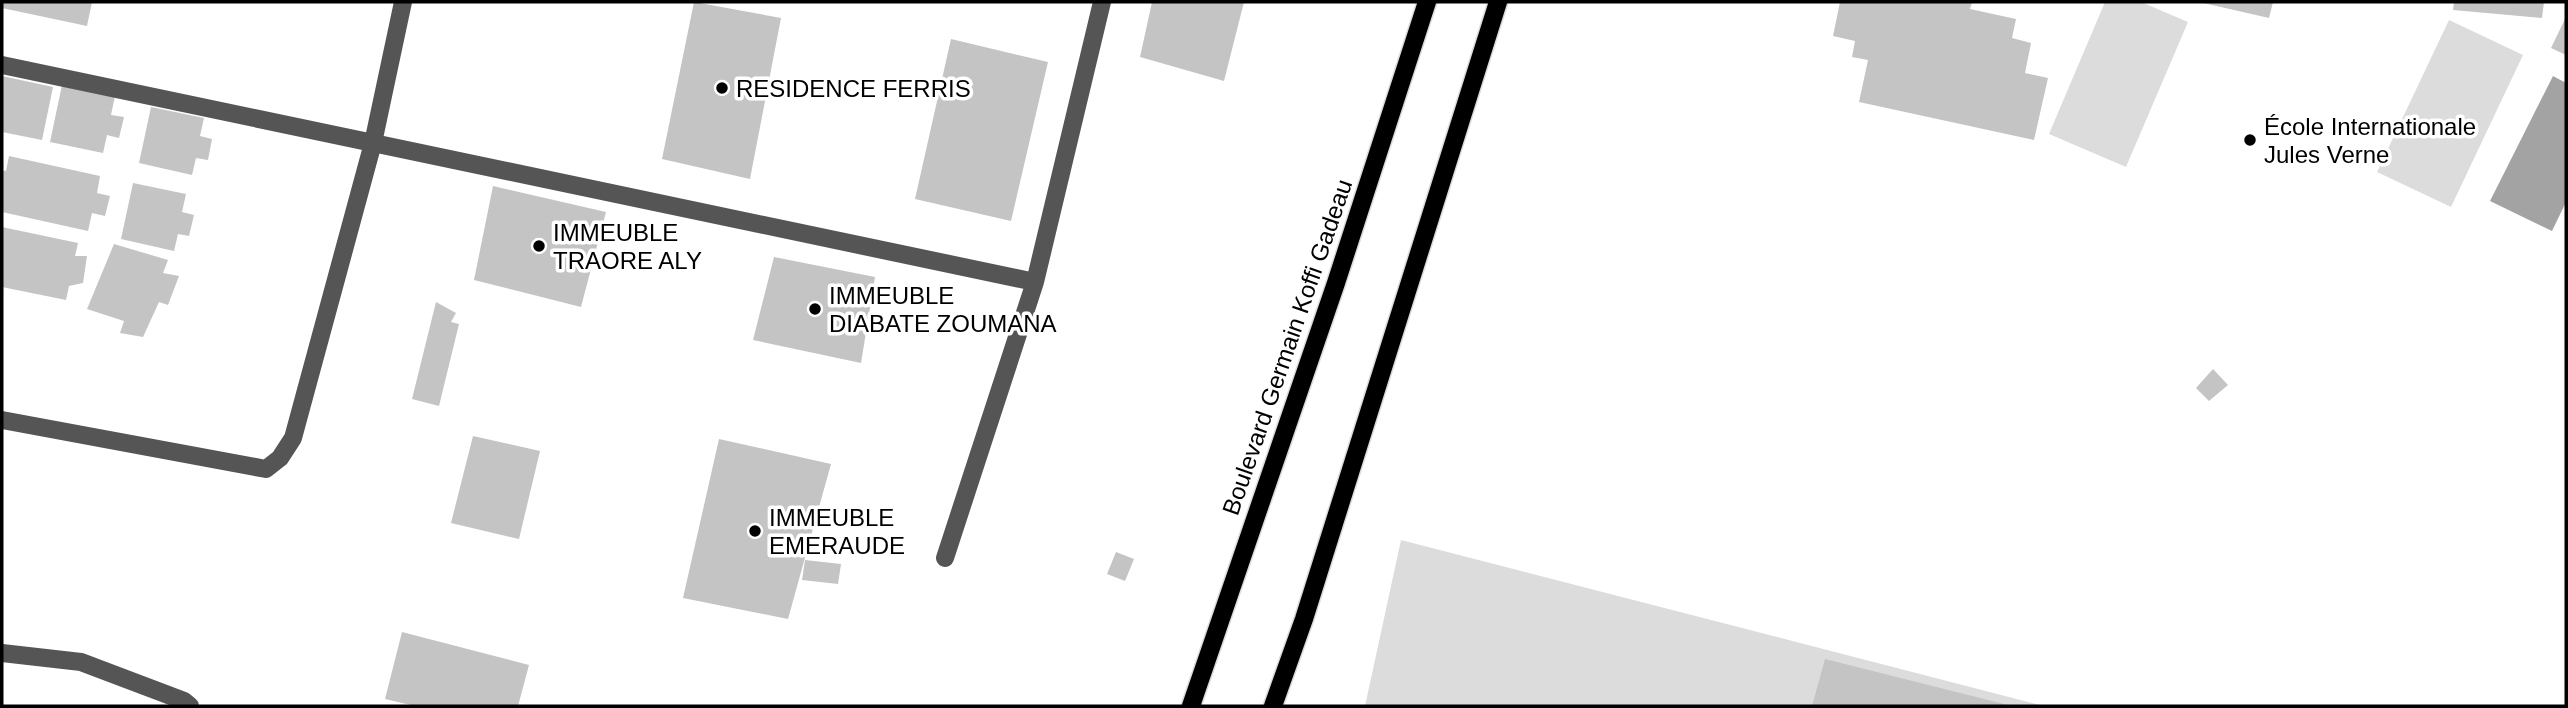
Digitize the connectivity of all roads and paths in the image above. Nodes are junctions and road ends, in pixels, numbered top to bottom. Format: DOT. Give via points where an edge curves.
graph roads {
  1 [pos="403,2"];
  2 [pos="1102,2"];
  3 [pos="1427,2"];
  4 [pos="1498,2"];
  5 [pos="2,65"];
  6 [pos="373,143"];
  7 [pos="1035,282"];
  8 [pos="2,419"];
  9 [pos="945,558"];
  10 [pos="2,653"];
  11 [pos="190,706"];
  12 [pos="1191,706"];
  13 [pos="1273,706"];
  1 -- 6 [label="street"];
  2 -- 7 [label="street"];
  3 -- 12 [label="main road, Boulevard Germain Koffi Gadeau"];
  4 -- 13 [label="main road"];
  5 -- 6 [label="street"];
  6 -- 7 [label="street"];
  6 -- 8 [label="street" via="293,438 266,469"];
  7 -- 9 [label="street"];
  10 -- 11 [label="street" via="81,662"];
}
